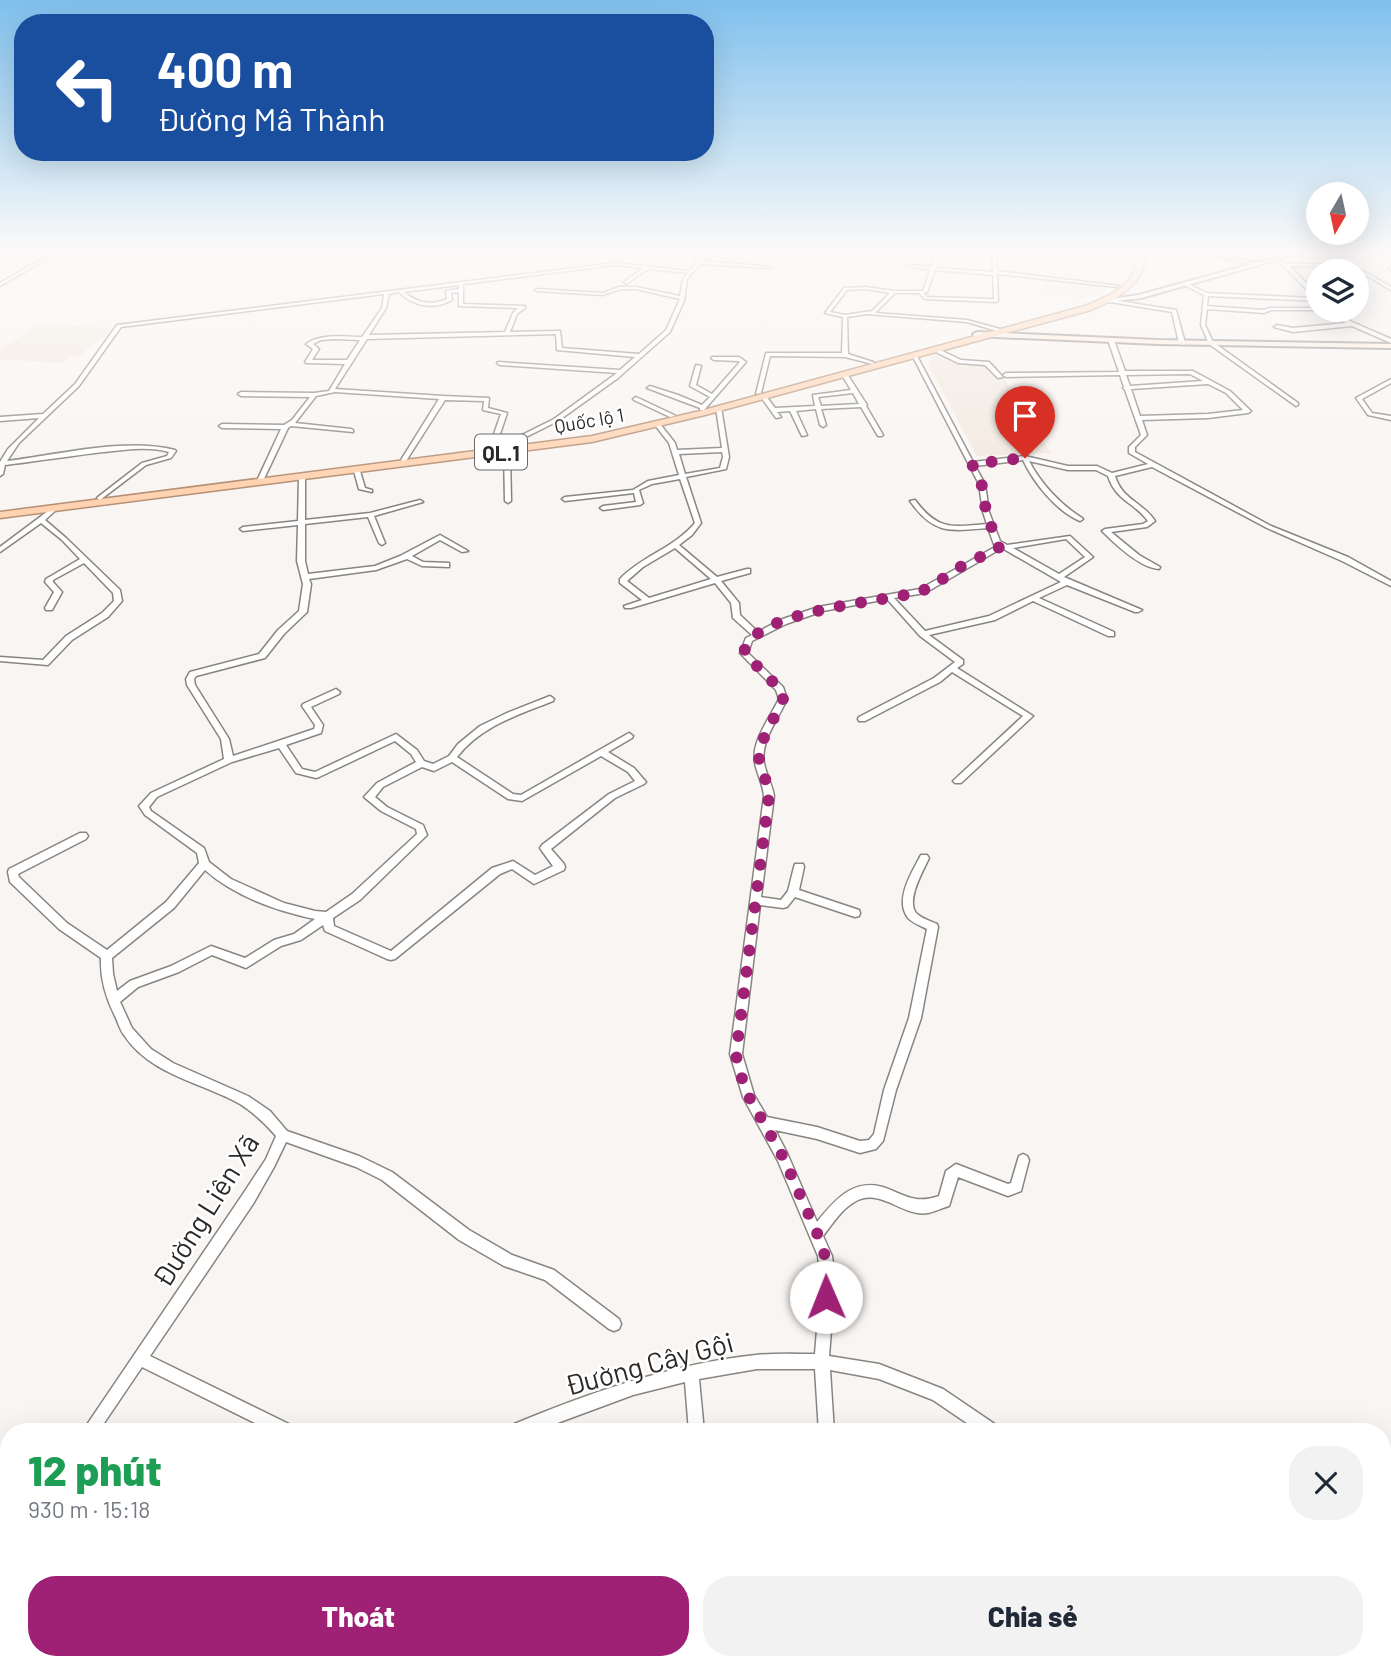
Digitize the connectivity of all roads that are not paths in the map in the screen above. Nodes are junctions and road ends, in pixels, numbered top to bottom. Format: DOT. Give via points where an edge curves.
graph roads {
  1 [pos="117,330"];
  2 [pos="370,330"];
  3 [pos="509,330"];
  4 [pos="669,330"];
  5 [pos="845,330"];
  6 [pos="989,330"];
  7 [pos="1002,330"];
  8 [pos="1045,330"];
  9 [pos="1179,330"];
  10 [pos="1205,330"];
  11 [pos="1363,330"];
  12 [pos="994,332"];
  13 [pos="507,334"];
  14 [pos="365,338"];
  15 [pos="1073,338"];
  16 [pos="1111,340"];
  17 [pos="1182,342"];
  18 [pos="1212,343"];
  19 [pos="1391,344"];
  20 [pos="936,350"];
  21 [pos="845,355"];
  22 [pos="640,356"];
  23 [pos="914,356"];
  24 [pos="714,358"];
  25 [pos="348,362"];
  26 [pos="500,363"];
  27 [pos="871,363"];
  28 [pos="698,366"];
  29 [pos="621,372"];
  30 [pos="1123,374"];
  31 [pos="845,375"];
  32 [pos="1391,381"];
  33 [pos="1209,382"];
  34 [pos="650,388"];
  35 [pos="1126,388"];
  36 [pos="855,391"];
  37 [pos="332,392"];
  38 [pos="241,394"];
  39 [pos="314,395"];
  40 [pos="761,395"];
  41 [pos="713,396"];
  42 [pos="443,398"];
  43 [pos="636,399"];
  44 [pos="1296,404"];
  45 [pos="864,405"];
  46 [pos="702,408"];
  47 [pos="719,408"];
  48 [pos="817,408"];
  49 [pos="792,409"];
  50 [pos="45,416"];
  51 [pos="672,416"];
  52 [pos="1137,418"];
  53 [pos="1391,418"];
  54 [pos="0,419"];
  55 [pos="658,425"];
  56 [pos="824,425"];
  57 [pos="222,426"];
  58 [pos="288,426"];
  59 [pos="351,431"];
  60 [pos="804,435"];
  61 [pos="880,435"];
  62 [pos="504,449"];
  63 [pos="724,450"];
  64 [pos="674,452"];
  65 [pos="1025,458"];
  66 [pos="404,460"];
  67 [pos="1,464"];
  68 [pos="972,464"];
  69 [pos="1151,465"];
  70 [pos="356,471"];
  71 [pos="0,474"];
  72 [pos="1111,475"];
  73 [pos="681,477"];
  74 [pos="302,478"];
  75 [pos="260,481"];
  76 [pos="370,491"];
  77 [pos="636,491"];
  78 [pos="100,498"];
  79 [pos="565,499"];
  80 [pos="508,501"];
  81 [pos="912,501"];
  82 [pos="420,502"];
  83 [pos="603,508"];
  84 [pos="54,509"];
  85 [pos="0,512"];
  86 [pos="370,515"];
  87 [pos="1080,519"];
  88 [pos="41,520"];
  89 [pos="303,521"];
  90 [pos="991,526"];
  91 [pos="243,529"];
  92 [pos="382,543"];
  93 [pos="1000,546"];
  94 [pos="678,547"];
  95 [pos="0,550"];
  96 [pos="464,551"];
  97 [pos="407,556"];
  98 [pos="84,560"];
  99 [pos="446,565"];
  100 [pos="1156,567"];
  101 [pos="747,571"];
  102 [pos="305,578"];
  103 [pos="715,579"];
  104 [pos="1064,580"];
  105 [pos="1391,584"];
  106 [pos="888,596"];
  107 [pos="1032,598"];
  108 [pos="647,600"];
  109 [pos="628,606"];
  110 [pos="49,608"];
  111 [pos="1138,610"];
  112 [pos="923,634"];
  113 [pos="1111,634"];
  114 [pos="757,635"];
  115 [pos="0,659"];
  116 [pos="953,669"];
  117 [pos="336,691"];
  118 [pos="550,699"];
  119 [pos="862,719"];
  120 [pos="629,736"];
  121 [pos="281,744"];
  122 [pos="603,753"];
  123 [pos="452,758"];
  124 [pos="229,760"];
  125 [pos="421,762"];
  126 [pos="958,781"];
  127 [pos="83,836"];
  128 [pos="924,858"];
  129 [pos="204,864"];
  130 [pos="799,867"];
  131 [pos="793,892"];
  132 [pos="757,900"];
  133 [pos="855,913"];
  134 [pos="328,916"];
  135 [pos="107,956"];
  136 [pos="114,1000"];
  137 [pos="763,1122"];
  138 [pos="283,1135"];
  139 [pos="1023,1160"];
  140 [pos="817,1233"];
  141 [pos="614,1324"];
  142 [pos="141,1359"];
  143 [pos="822,1359"];
  144 [pos="691,1373"];
  145 [pos="95,1423"];
  146 [pos="272,1423"];
  147 [pos="535,1423"];
  148 [pos="696,1423"];
  149 [pos="826,1423"];
  150 [pos="982,1423"];
  1 -- 50 [label="street" via="77,386"];
  2 -- 14 [label="street"];
  3 -- 13 [label="street"];
  4 -- 22 [label="street"];
  5 -- 21 [label="street"];
  6 -- 12 [label="street"];
  7 -- 12 [label="highway, Quốc lộ 1 / QL.1"];
  8 -- 15 [label="main road"];
  9 -- 17 [label="street"];
  10 -- 18 [label="street"];
  11 -- 19 [label="street"];
  12 -- 15 [label="main road"];
  12 -- 20 [label="highway, Quốc lộ 1 / QL.1"];
  12 -- 27 [label="highway, Quốc lộ 1 / QL.1"];
  13 -- 14 [label="street"];
  13 -- 22 [label="street" via="558,332 559,349"];
  14 -- 25 [label="street"];
  14 -- 25 [label="street" via="309,344 316,349 308,362"];
  15 -- 16 [label="main road"];
  16 -- 17 [label="main road"];
  16 -- 30 [label="street"];
  17 -- 18 [label="main road"];
  18 -- 19 [label="main road"];
  18 -- 44 [label="street"];
  20 -- 23 [label="highway, Quốc lộ 1 / QL.1"];
  20 -- 30 [label="street" via="960,362 987,363 1003,376"];
  21 -- 27 [label="street"];
  21 -- 40 [label="street" via="768,354"];
  22 -- 29 [label="street"];
  23 -- 31 [label="highway, Quốc lộ 1 / QL.1"];
  23 -- 68 [label="street"];
  24 -- 41 [label="street" via="743,362"];
  25 -- 37 [label="street"];
  26 -- 29 [label="street"];
  27 -- 40 [label="highway, Quốc lộ 1 / QL.1"];
  28 -- 41 [label="street" via="693,386"];
  29 -- 62 [label="street" via="556,420"];
  30 -- 33 [label="street" via="1191,372"];
  30 -- 35 [label="street"];
  31 -- 36 [label="street"];
  31 -- 40 [label="highway, Quốc lộ 1 / QL.1"];
  32 -- 53 [label="street" via="1359,398 1370,414"];
  33 -- 35 [label="street"];
  33 -- 52 [label="street" via="1248,411"];
  34 -- 46 [label="street" via="672,392"];
  35 -- 52 [label="street"];
  36 -- 45 [label="street"];
  36 -- 48 [label="street" via="815,396"];
  37 -- 39 [label="street"];
  37 -- 42 [label="street"];
  38 -- 39 [label="street"];
  39 -- 58 [label="street"];
  40 -- 46 [label="highway, Quốc lộ 1 / QL.1"];
  40 -- 47 [label="highway, Quốc lộ 1 / QL.1"];
  40 -- 49 [label="street" via="776,414"];
  41 -- 46 [label="street"];
  42 -- 62 [label="street" via="484,399 488,401 485,409 504,413 497,434"];
  42 -- 66 [label="street"];
  43 -- 51 [label="street"];
  45 -- 48 [label="street"];
  45 -- 61 [label="street"];
  46 -- 51 [label="highway, Quốc lộ 1 / QL.1"];
  47 -- 55 [label="highway, Quốc lộ 1 / QL.1"];
  47 -- 63 [label="street"];
  48 -- 49 [label="street"];
  48 -- 56 [label="street"];
  49 -- 60 [label="street"];
  50 -- 54 [label="street"];
  50 -- 67 [label="street" via="9,449"];
  51 -- 62 [label="highway, Quốc lộ 1 / QL.1"];
  52 -- 69 [label="street" via="1143,435 1131,450"];
  55 -- 62 [label="highway, Quốc lộ 1 / QL.1" via="592,439"];
  55 -- 64 [label="street"];
  57 -- 58 [label="street"];
  58 -- 59 [label="street"];
  58 -- 75 [label="street"];
  62 -- 66 [label="highway, Quốc lộ 1 / QL.1"];
  62 -- 70 [label="highway, Quốc lộ 1 / QL.1"];
  62 -- 80 [label="street"];
  63 -- 64 [label="street"];
  63 -- 73 [label="street" via="723,469"];
  64 -- 73 [label="street"];
  65 -- 68 [label="street"];
  65 -- 72 [label="street" via="1068,468 1097,468"];
  65 -- 87 [label="street" via="1058,505"];
  66 -- 75 [label="highway, Quốc lộ 1 / QL.1"];
  67 -- 71 [label="street"];
  67 -- 78 [label="street" via="101,450 162,447 173,451 169,457 144,464"];
  68 -- 90 [label="street"];
  69 -- 72 [label="street"];
  69 -- 105 [label="street"];
  70 -- 74 [label="highway, Quốc lộ 1 / QL.1"];
  70 -- 76 [label="street" via="362,489"];
  72 -- 100 [label="street" via="1126,502 1152,521 1105,531"];
  73 -- 77 [label="street" via="650,482"];
  73 -- 94 [label="street" via="698,523"];
  74 -- 75 [label="highway, Quốc lộ 1 / QL.1"];
  74 -- 89 [label="street"];
  75 -- 78 [label="highway, Quốc lộ 1 / QL.1"];
  75 -- 84 [label="highway, Quốc lộ 1 / QL.1"];
  77 -- 79 [label="street"];
  77 -- 83 [label="street" via="640,503"];
  78 -- 85 [label="highway, Quốc lộ 1 / QL.1"];
  81 -- 90 [label="street" via="920,514 940,527"];
  82 -- 86 [label="street"];
  84 -- 85 [label="highway, Quốc lộ 1 / QL.1"];
  84 -- 88 [label="street"];
  86 -- 89 [label="street"];
  86 -- 92 [label="street"];
  88 -- 95 [label="street"];
  88 -- 98 [label="street"];
  89 -- 91 [label="street"];
  89 -- 102 [label="street"];
  90 -- 93 [label="street"];
  93 -- 104 [label="street"];
  93 -- 104 [label="street" via="1068,537 1088,557"];
  93 -- 106 [label="street" via="922,591"];
  94 -- 103 [label="street"];
  94 -- 108 [label="street" via="638,567 623,581"];
  96 -- 97 [label="street" via="440,537"];
  97 -- 99 [label="street" via="422,564"];
  97 -- 102 [label="street" via="366,570"];
  98 -- 110 [label="street" via="50,579 58,592"];
  98 -- 115 [label="street" via="117,592 120,597 115,606 69,638 45,663"];
  101 -- 103 [label="street"];
  102 -- 124 [label="street" via="306,603 301,617 286,627 262,656 201,670 190,679 225,739"];
  103 -- 108 [label="street"];
  103 -- 114 [label="street" via="734,603 736,616"];
  104 -- 107 [label="street"];
  104 -- 111 [label="street"];
  106 -- 112 [label="street"];
  106 -- 114 [label="street" via="821,609"];
  107 -- 112 [label="street" via="992,618"];
  107 -- 113 [label="street"];
  108 -- 109 [label="street"];
  112 -- 116 [label="street" via="955,655 960,662"];
  114 -- 132 [label="street" via="744,653 780,689 783,699 758,756 769,796"];
  116 -- 119 [label="street"];
  116 -- 126 [label="street" via="1029,716"];
  117 -- 121 [label="street" via="306,706 319,725 318,732"];
  118 -- 123 [label="street" via="490,724"];
  120 -- 122 [label="street"];
  121 -- 124 [label="street"];
  121 -- 125 [label="street" via="293,766 308,775 396,737"];
  122 -- 123 [label="street" via="518,799"];
  122 -- 134 [label="street" via="641,782 612,796 545,848 560,867 554,872 534,880 513,865 496,871 390,956 329,928"];
  123 -- 125 [label="street" via="434,768"];
  124 -- 129 [label="street" via="154,794 144,806 201,851"];
  125 -- 134 [label="street" via="380,785 369,797 419,827 422,835 356,897"];
  127 -- 135 [label="street" via="24,865 13,872 14,879 63,926"];
  128 -- 137 [label="street" via="911,890 909,910 914,918 933,927 915,1018 879,1137 872,1145 860,1147"];
  129 -- 134 [label="street" via="270,901"];
  129 -- 135 [label="street" via="170,905"];
  130 -- 131 [label="street"];
  131 -- 132 [label="street" via="783,904"];
  131 -- 133 [label="street"];
  132 -- 137 [label="street" via="736,1054 742,1080"];
  134 -- 136 [label="street" via="246,963 211,950 134,984"];
  135 -- 136 [label="street, Đường Liên Xã"];
  136 -- 138 [label="street, Đường Liên Xã" via="121,1025 137,1044 185,1076 262,1112"];
  137 -- 140 [label="street"];
  138 -- 141 [label="street" via="387,1176 472,1240 509,1261 548,1275"];
  138 -- 142 [label="street, Đường Liên Xã" via="262,1178"];
  139 -- 140 [label="street" via="1016,1187 1009,1190 956,1170 944,1201 936,1206 857,1191 831,1212"];
  140 -- 143 [label="street" via="828,1281"];
  142 -- 145 [label="street, Đường Liên Xã"];
  142 -- 146 [label="street"];
  143 -- 144 [label="street, Đường Cây Gội" via="728,1365"];
  143 -- 149 [label="street"];
  143 -- 150 [label="street, Đường Cây Gội" via="927,1387"];
  144 -- 147 [label="street, Đường Cây Gội"];
  144 -- 148 [label="street"];
}
